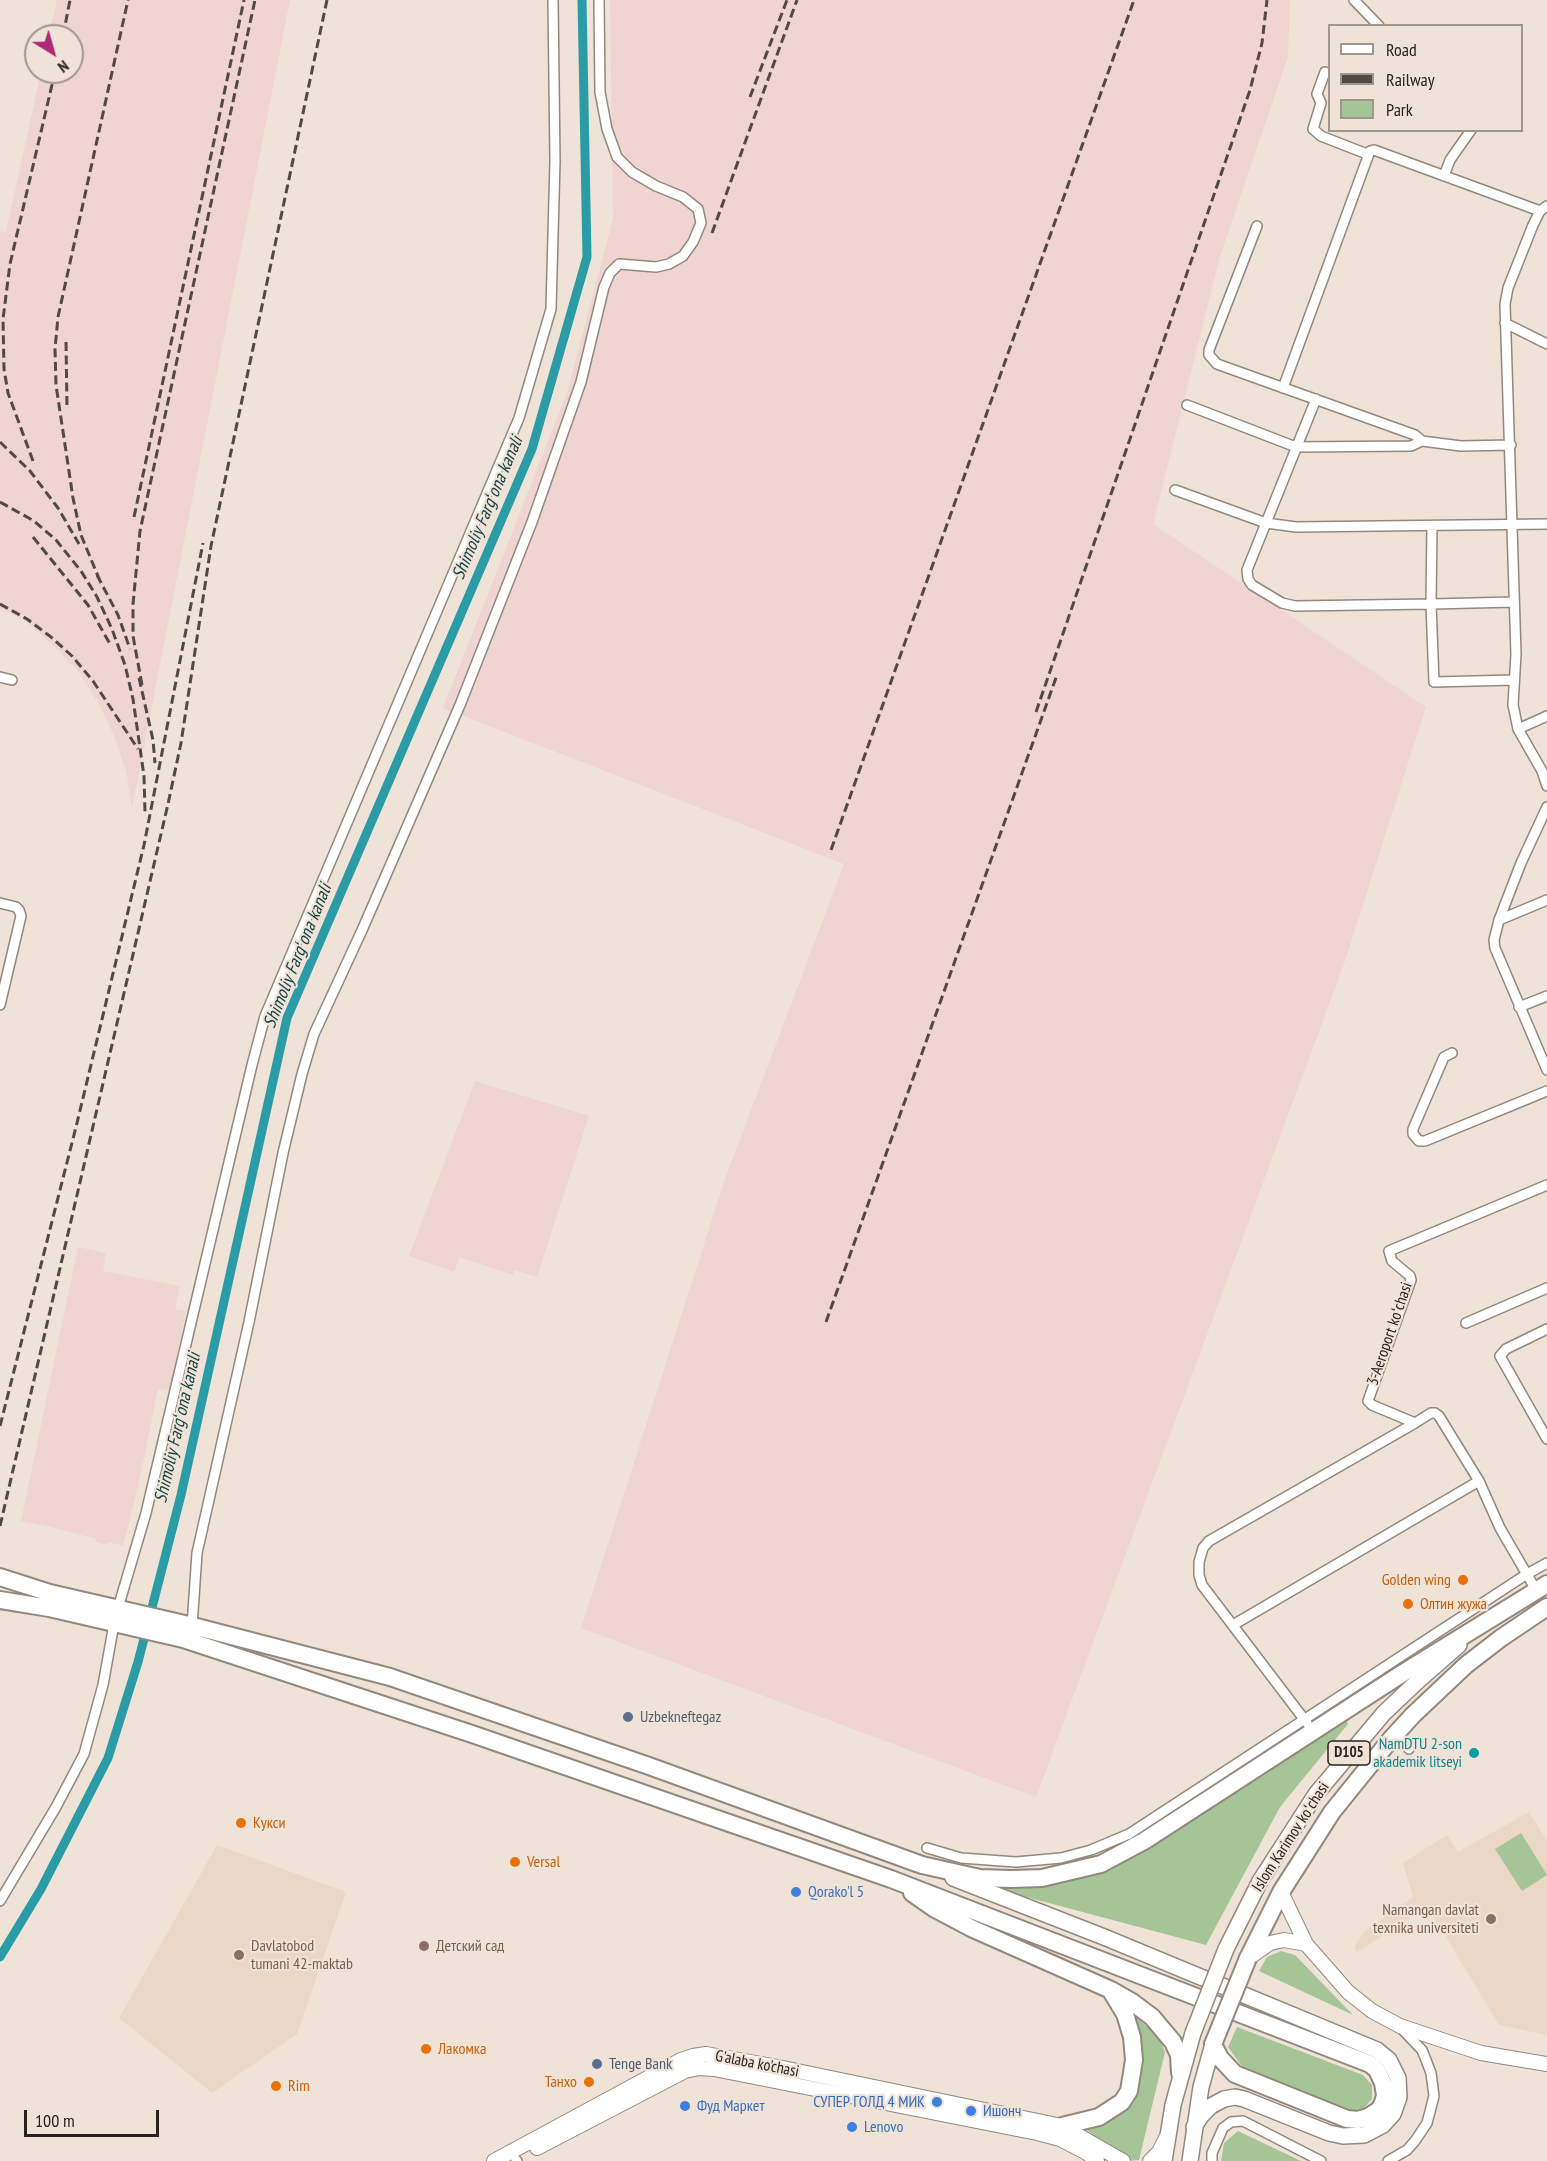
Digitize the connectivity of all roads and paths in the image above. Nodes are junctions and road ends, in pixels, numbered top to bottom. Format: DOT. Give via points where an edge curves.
graph roads {
  1 [pos="553,0"];
  2 [pos="599,0"];
  3 [pos="1354,0"];
  4 [pos="1376,24"];
  5 [pos="1325,72"];
  6 [pos="1471,132"];
  7 [pos="1367,154"];
  8 [pos="1444,176"];
  9 [pos="1544,209"];
  10 [pos="1257,226"];
  11 [pos="1505,323"];
  12 [pos="1547,344"];
  13 [pos="1283,388"];
  14 [pos="1316,399"];
  15 [pos="1187,405"];
  16 [pos="1422,441"];
  17 [pos="1511,445"];
  18 [pos="1296,447"];
  19 [pos="1175,490"];
  20 [pos="1266,523"];
  21 [pos="1547,524"];
  22 [pos="1512,525"];
  23 [pos="1432,526"];
  24 [pos="1514,602"];
  25 [pos="1431,604"];
  26 [pos="0,677"];
  27 [pos="12,680"];
  28 [pos="1514,680"];
  29 [pos="1547,716"];
  30 [pos="1518,729"];
  31 [pos="1547,786"];
  32 [pos="1547,807"];
  33 [pos="1547,900"];
  34 [pos="0,903"];
  35 [pos="1499,920"];
  36 [pos="1547,996"];
  37 [pos="0,1005"];
  38 [pos="1519,1007"];
  39 [pos="1452,1053"];
  40 [pos="1547,1070"];
  41 [pos="1547,1091"];
  42 [pos="1547,1185"];
  43 [pos="1547,1288"];
  44 [pos="1466,1323"];
  45 [pos="1547,1329"];
  46 [pos="1414,1423"];
  47 [pos="1547,1439"];
  48 [pos="1479,1481"];
  49 [pos="1547,1563"];
  50 [pos="1527,1574"];
  51 [pos="0,1577"];
  52 [pos="1535,1591"];
  53 [pos="0,1600"];
  54 [pos="1547,1607"];
  55 [pos="118,1616"];
  56 [pos="1233,1625"];
  57 [pos="188,1630"];
  58 [pos="1309,1726"];
  59 [pos="1396,1732"];
  60 [pos="1409,1749"];
  61 [pos="927,1848"];
  62 [pos="922,1865"];
  63 [pos="891,1879"];
  64 [pos="1281,1892"];
  65 [pos="0,1901"];
  66 [pos="1306,1944"];
  67 [pos="1248,1958"];
  68 [pos="1111,1990"];
  69 [pos="1400,2026"];
  70 [pos="1214,2043"];
  71 [pos="1547,2064"];
  72 [pos="1180,2073"];
  73 [pos="809,2081"];
  74 [pos="1062,2126"];
  75 [pos="1040,2127"];
  76 [pos="1194,2127"];
  77 [pos="1166,2138"];
  78 [pos="494,2161"];
  79 [pos="516,2161"];
  80 [pos="1097,2161"];
  81 [pos="1123,2161"];
  82 [pos="1150,2161"];
  83 [pos="1164,2161"];
  84 [pos="1190,2161"];
  85 [pos="1212,2161"];
  86 [pos="1321,2161"];
  87 [pos="1388,2161"];
  1 -- 55 [label="street" via="555,161 551,309 519,418 266,1016"];
  2 -- 57 [label="street" via="600,92 616,158 656,186 683,197 698,209 700,223 693,242 669,264 620,264 610,273 581,382 532,522 460,705 314,1034 283,1153 197,1553"];
  3 -- 4 [label="street"];
  5 -- 7 [label="street" via="1317,94 1321,103 1313,129"];
  6 -- 8 [label="street" via="1450,160"];
  7 -- 8 [label="street" via="1374,150"];
  7 -- 13 [label="street"];
  8 -- 9 [label="street"];
  9 -- 11 [label="street" via="1508,288"];
  10 -- 13 [label="street" via="1209,355 1221,367"];
  11 -- 12 [label="street"];
  11 -- 17 [label="street"];
  13 -- 14 [label="street"];
  14 -- 16 [label="street"];
  14 -- 18 [label="street"];
  15 -- 18 [label="street"];
  16 -- 17 [label="street" via="1461,446"];
  16 -- 18 [label="street" via="1411,446"];
  17 -- 22 [label="street"];
  18 -- 20 [label="street"];
  19 -- 20 [label="street"];
  20 -- 23 [label="street" via="1296,527"];
  20 -- 25 [label="street" via="1246,575 1252,585 1282,603"];
  21 -- 22 [label="street"];
  22 -- 23 [label="street"];
  22 -- 24 [label="street"];
  23 -- 25 [label="street"];
  24 -- 25 [label="street"];
  24 -- 28 [label="street"];
  25 -- 28 [label="street" via="1434,682"];
  26 -- 27 [label="street"];
  28 -- 30 [label="street" via="1513,705"];
  29 -- 30 [label="street"];
  30 -- 31 [label="street"];
  32 -- 35 [label="street"];
  33 -- 35 [label="street"];
  34 -- 37 [label="street" via="16,907 21,916"];
  35 -- 38 [label="street" via="1495,948"];
  36 -- 38 [label="street"];
  38 -- 40 [label="street"];
  39 -- 41 [label="street" via="1444,1057 1413,1129 1419,1141 1425,1142"];
  42 -- 46 [label="street, 3-Aeroport koʻchasi" via="1389,1251 1392,1261 1411,1280 1368,1401"];
  43 -- 44 [label="street"];
  45 -- 47 [label="street" via="1506,1349 1500,1356"];
  46 -- 48 [label="street" via="1431,1413 1439,1416"];
  46 -- 56 [label="street" via="1209,1541 1203,1548 1199,1575 1202,1585"];
  48 -- 50 [label="street"];
  48 -- 56 [label="street"];
  49 -- 50 [label="street"];
  50 -- 52 [label="street"];
  50 -- 58 [label="street"];
  51 -- 55 [label="highway"];
  52 -- 58 [label="highway"];
  52 -- 72 [label="main road, Islom Karimov koʻchasi / D105, bridge" via="1454,1649 1420,1679 1384,1713 1316,1794 1260,1881 1226,1949"];
  53 -- 55 [label="highway"];
  54 -- 59 [label="highway, Islom Karimov koʻchasi / D105" via="1466,1665"];
  55 -- 57 [label="highway"];
  55 -- 65 [label="street" via="84,1754"];
  56 -- 58 [label="street"];
  57 -- 62 [label="highway" via="390,1677"];
  57 -- 63 [label="highway" via="472,1734"];
  58 -- 61 [label="street" via="1129,1834 1091,1850 1061,1858 1016,1862 961,1858"];
  58 -- 62 [label="highway" via="1144,1841 1101,1864 1042,1878 1011,1879 980,1878"];
  59 -- 60 [label="street"];
  59 -- 64 [label="highway, Islom Karimov koʻchasi / D105" via="1332,1812"];
  62 -- 76 [label="main road" via="1377,2050 1389,2060 1398,2078 1399,2097 1393,2114 1383,2125 1364,2135 1329,2133 1235,2097 1211,2106"];
  63 -- 68 [label="highway" via="935,1910"];
  63 -- 70 [label="highway" via="1370,2064 1383,2083 1383,2103 1366,2119 1347,2119 1239,2076 1224,2063"];
  64 -- 66 [label="main road"];
  64 -- 67 [label="highway, Islom Karimov koʻchasi / D105"];
  66 -- 67 [label="main road" via="1284,1940 1270,1943"];
  66 -- 69 [label="main road" via="1348,1992 1371,2011"];
  67 -- 70 [label="highway, Islom Karimov koʻchasi / D105, bridge"];
  68 -- 72 [label="highway" via="1158,2024 1175,2046"];
  68 -- 74 [label="highway" via="1132,2037 1134,2060 1129,2091 1122,2102 1099,2117"];
  69 -- 71 [label="main road" via="1481,2053"];
  69 -- 87 [label="street" via="1422,2050 1434,2096 1422,2132 1407,2150"];
  70 -- 76 [label="main road, Islom Karimov koʻchasi / D105"];
  72 -- 77 [label="main road, D105"];
  73 -- 75 [label="main road, G'alaba ko'chasi"];
  73 -- 78 [label="main road, G'alaba ko'chasi" via="706,2054 693,2056"];
  73 -- 79 [label="main road, G'alaba ko'chasi" via="714,2069 685,2071"];
  74 -- 75 [label="main road"];
  74 -- 81 [label="main road"];
  75 -- 80 [label="main road"];
  76 -- 84 [label="main road, Islom Karimov koʻchasi / D105"];
  77 -- 82 [label="main road"];
  77 -- 83 [label="main road, D105"];
  85 -- 86 [label="street" via="1223,2128 1231,2122 1243,2121"];
}
